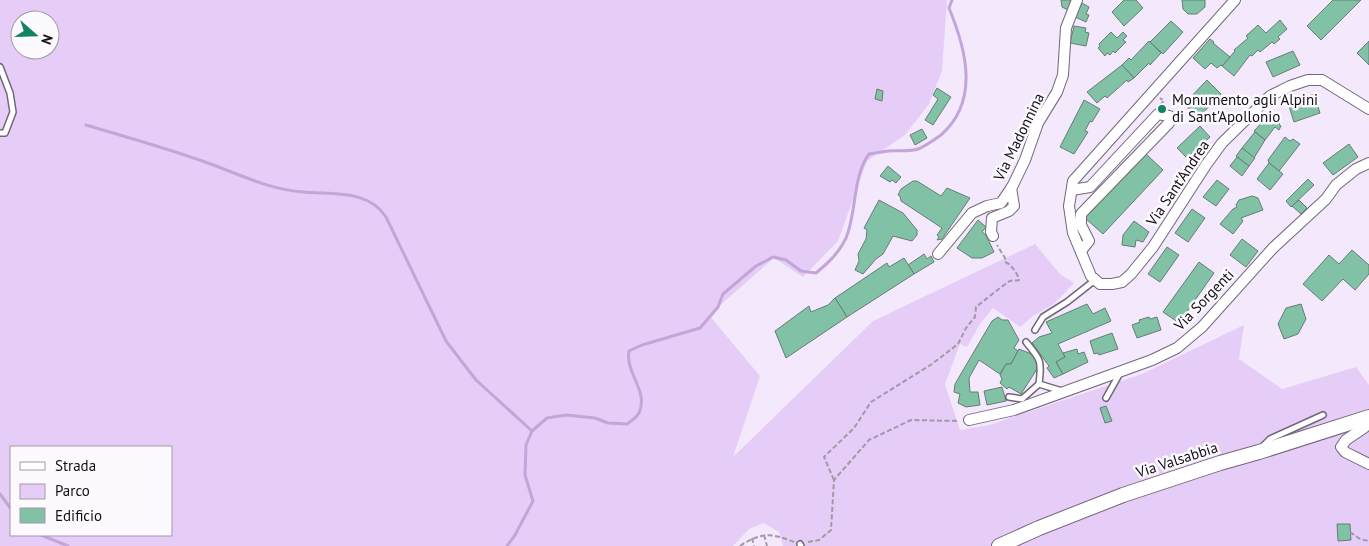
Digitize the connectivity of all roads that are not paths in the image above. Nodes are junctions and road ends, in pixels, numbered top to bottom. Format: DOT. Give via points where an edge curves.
graph roads {
  1 [pos="1077,0"];
  2 [pos="1234,0"];
  3 [pos="0,67"];
  4 [pos="1369,109"];
  5 [pos="0,133"];
  6 [pos="1369,163"];
  7 [pos="1011,188"];
  8 [pos="1072,190"];
  9 [pos="993,236"];
  10 [pos="1081,252"];
  11 [pos="938,254"];
  12 [pos="1095,280"];
  13 [pos="1035,330"];
  14 [pos="1026,342"];
  15 [pos="1122,371"];
  16 [pos="1039,384"];
  17 [pos="1065,392"];
  18 [pos="1009,398"];
  19 [pos="1106,398"];
  20 [pos="1323,415"];
  21 [pos="1367,418"];
  22 [pos="964,420"];
  23 [pos="1258,452"];
  24 [pos="1369,464"];
  25 [pos="999,546"];
  1 -- 7 [label="street, Via Madonnina" via="1066,28 1063,75 1057,92 1038,123"];
  2 -- 8 [label="street" via="1073,181"];
  3 -- 5 [label="lane" via="13,112 5,132"];
  4 -- 12 [label="street, Via Sant'Andrea" via="1322,80 1308,80 1270,96 1222,143 1153,247 1131,274 1122,282 1112,284 1100,284"];
  6 -- 15 [label="street, Via Sorgenti" via="1336,185 1196,332 1177,348"];
  7 -- 9 [label="street" via="1014,206 992,218"];
  7 -- 11 [label="street, Via Madonnina" via="1002,203 972,213"];
  8 -- 10 [label="street" via="1069,206 1073,233"];
  8 -- 10 [label="street" via="1090,186 1158,114 1169,116 1169,124 1081,214 1081,225 1088,241"];
  10 -- 12 [label="street"];
  12 -- 13 [label="lane" via="1043,317"];
  14 -- 16 [label="lane" via="1040,359"];
  15 -- 17 [label="street, Via Sorgenti"];
  15 -- 19 [label="lane"];
  16 -- 17 [label="lane"];
  16 -- 18 [label="lane" via="1022,399"];
  17 -- 22 [label="street, Via Sorgenti" via="1014,410"];
  20 -- 23 [label="lane" via="1270,439"];
  21 -- 23 [label="main road, Via Valsabbia"];
  21 -- 24 [label="street" via="1365,427 1341,447 1344,452"];
  23 -- 25 [label="main road, Via Valsabbia" via="1123,495"];
}
